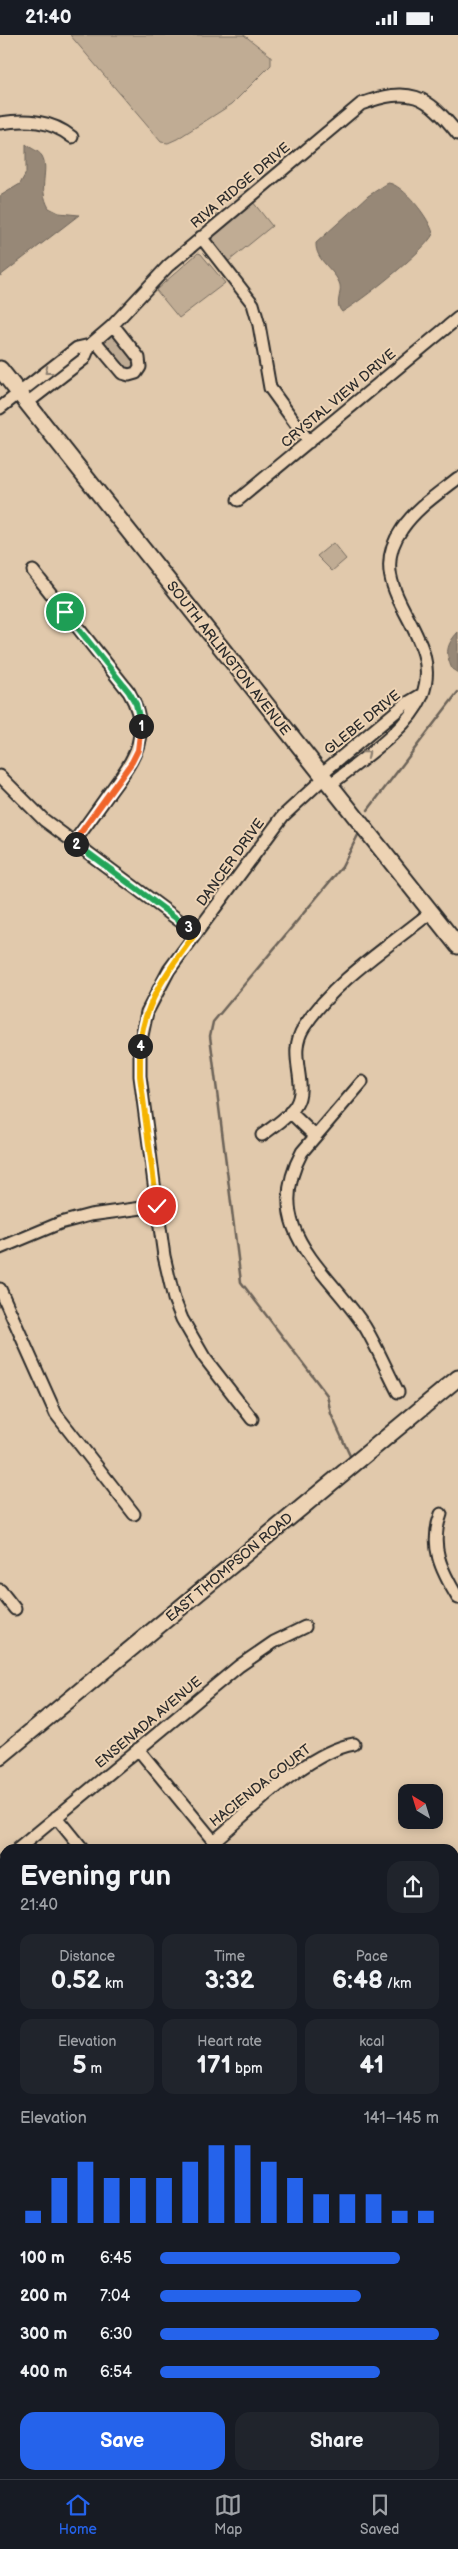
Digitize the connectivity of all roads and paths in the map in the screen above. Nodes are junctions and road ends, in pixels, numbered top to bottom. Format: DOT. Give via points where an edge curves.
graph roads {
  1 [pos="0,123"];
  2 [pos="458,134"];
  3 [pos="72,137"];
  4 [pos="201,237"];
  5 [pos="458,318"];
  6 [pos="113,325"];
  7 [pos="92,343"];
  8 [pos="0,369"];
  9 [pos="23,398"];
  10 [pos="0,408"];
  11 [pos="309,442"];
  12 [pos="458,478"];
  13 [pos="238,500"];
  14 [pos="33,571"];
  15 [pos="0,776"];
  16 [pos="325,779"];
  17 [pos="74,842"];
  18 [pos="431,913"];
  19 [pos="196,933"];
  20 [pos="458,947"];
  21 [pos="362,1082"];
  22 [pos="290,1112"];
  23 [pos="262,1135"];
  24 [pos="315,1136"];
  25 [pos="157,1206"];
  26 [pos="0,1248"];
  27 [pos="0,1289"];
  28 [pos="458,1377"];
  29 [pos="398,1392"];
  30 [pos="252,1419"];
  31 [pos="134,1514"];
  32 [pos="441,1514"];
  33 [pos="0,1591"];
  34 [pos="458,1598"];
  35 [pos="15,1609"];
  36 [pos="305,1627"];
  37 [pos="354,1744"];
  38 [pos="138,1749"];
  39 [pos="0,1757"];
  40 [pos="56,1817"];
  41 [pos="24,1844"];
  42 [pos="78,1844"];
  43 [pos="216,1844"];
  44 [pos="218,1844"];
  1 -- 3 [label="street" via="37,121 52,125"];
  2 -- 4 [label="street, RIVA RIDGE DRIVE" via="434,107 402,94 387,95 361,104"];
  4 -- 6 [label="street, RIVA RIDGE DRIVE" via="155,279"];
  4 -- 11 [label="street" via="253,304 270,388"];
  5 -- 11 [label="street, CRYSTAL VIEW DRIVE"];
  6 -- 7 [label="street, RIVA RIDGE DRIVE"];
  6 -- 7 [label="street" via="139,358 140,367 136,373 122,373"];
  7 -- 9 [label="street, RIVA RIDGE DRIVE" via="84,359"];
  8 -- 9 [label="main road, SOUTH ARLINGTON AVENUE"];
  9 -- 10 [label="street, RIVA RIDGE DRIVE"];
  9 -- 16 [label="main road, SOUTH ARLINGTON AVENUE"];
  11 -- 13 [label="street, CRYSTAL VIEW DRIVE"];
  12 -- 16 [label="street, GLEBE DRIVE" via="402,528 388,565 390,579 423,647 426,671 422,695 405,721"];
  14 -- 17 [label="street" via="129,692 141,721 141,733 132,762"];
  15 -- 17 [label="street" via="34,811"];
  16 -- 18 [label="main road, SOUTH ARLINGTON AVENUE"];
  16 -- 19 [label="street, DANCER DRIVE" via="283,816"];
  17 -- 19 [label="street"];
  18 -- 20 [label="main road, SOUTH ARLINGTON AVENUE"];
  18 -- 22 [label="street" via="341,984 303,1029 296,1053 300,1090 296,1105"];
  19 -- 25 [label="street, DANCER DRIVE" via="157,988 142,1032 140,1076"];
  21 -- 24 [label="street"];
  22 -- 23 [label="street"];
  22 -- 24 [label="street"];
  24 -- 29 [label="street" via="292,1172 288,1203 292,1224 305,1252 365,1327"];
  25 -- 26 [label="street" via="90,1215 60,1223"];
  25 -- 30 [label="street, DANCER DRIVE" via="168,1278 182,1319 204,1357"];
  27 -- 31 [label="street" via="56,1414"];
  28 -- 39 [label="main road, EAST THOMPSON ROAD"];
  32 -- 34 [label="street" via="435,1544"];
  33 -- 35 [label="street"];
  36 -- 38 [label="street, ENSENADA AVENUE" via="252,1656"];
  37 -- 44 [label="street, HACIENDA COURT" via="332,1749 312,1761"];
  38 -- 40 [label="street, ENSENADA AVENUE"];
  38 -- 43 [label="street"];
  40 -- 41 [label="street, ENSENADA AVENUE"];
  40 -- 42 [label="street"];
}
